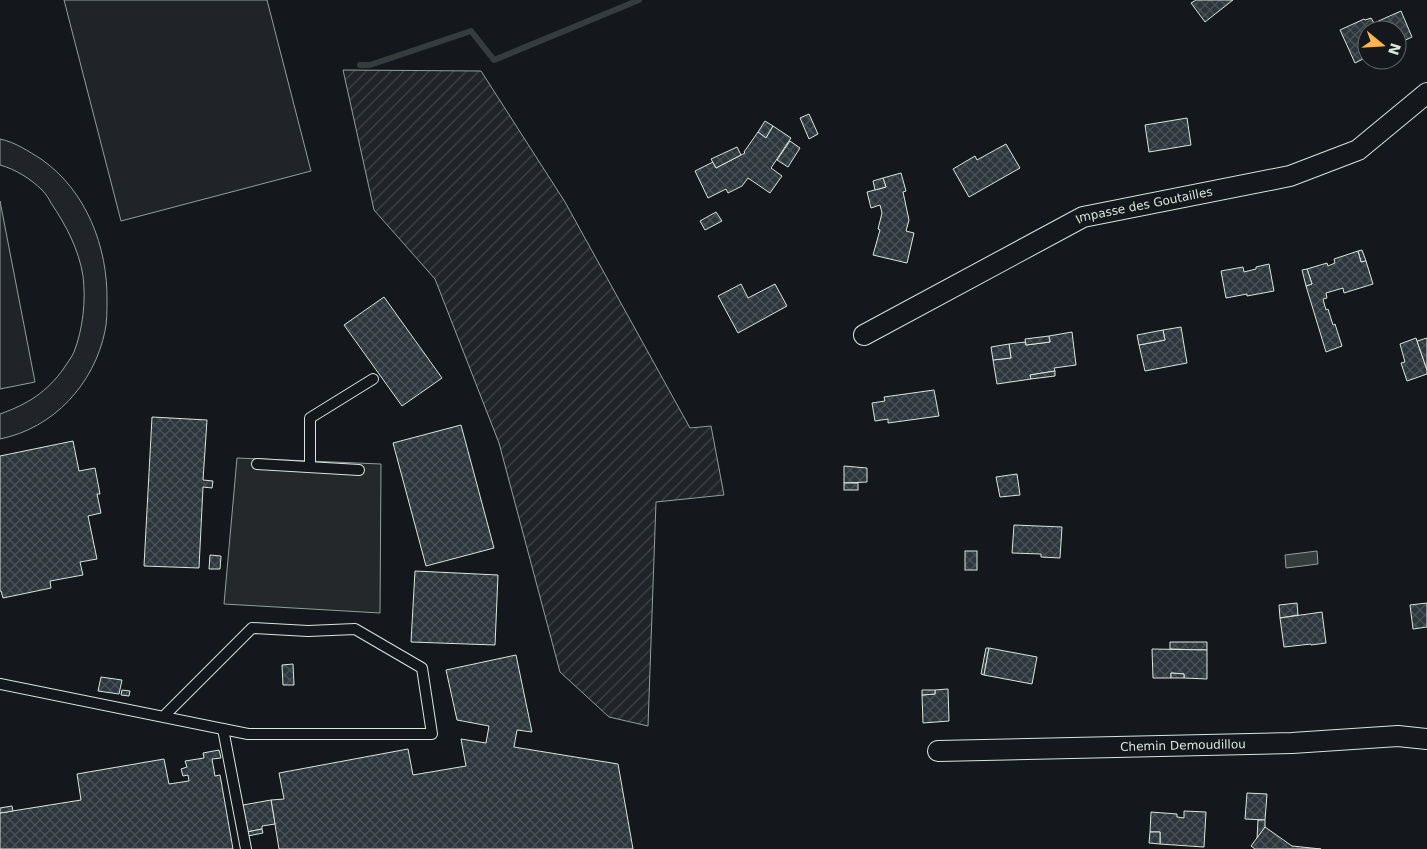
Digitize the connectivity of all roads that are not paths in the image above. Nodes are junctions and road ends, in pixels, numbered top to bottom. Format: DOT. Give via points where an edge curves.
graph roads {
  1 [pos="1427,94"];
  2 [pos="864,335"];
  3 [pos="373,379"];
  4 [pos="257,464"];
  5 [pos="310,467"];
  6 [pos="359,470"];
  7 [pos="0,684"];
  8 [pos="163,717"];
  9 [pos="223,729"];
  10 [pos="1427,740"];
  11 [pos="938,751"];
  12 [pos="246,849"];
  1 -- 2 [label="street, Impasse des Goutailles" via="1358,150 1290,176 1083,218"];
  3 -- 5 [label="lane" via="310,418"];
  4 -- 5 [label="lane"];
  5 -- 6 [label="lane"];
  7 -- 8 [label="lane"];
  8 -- 9 [label="lane"];
  8 -- 9 [label="lane" via="252,628 355,629 422,668 432,734 248,734"];
  9 -- 12 [label="lane"];
  10 -- 11 [label="street, Chemin Demoudillou" via="1398,736 1292,743"];
}
